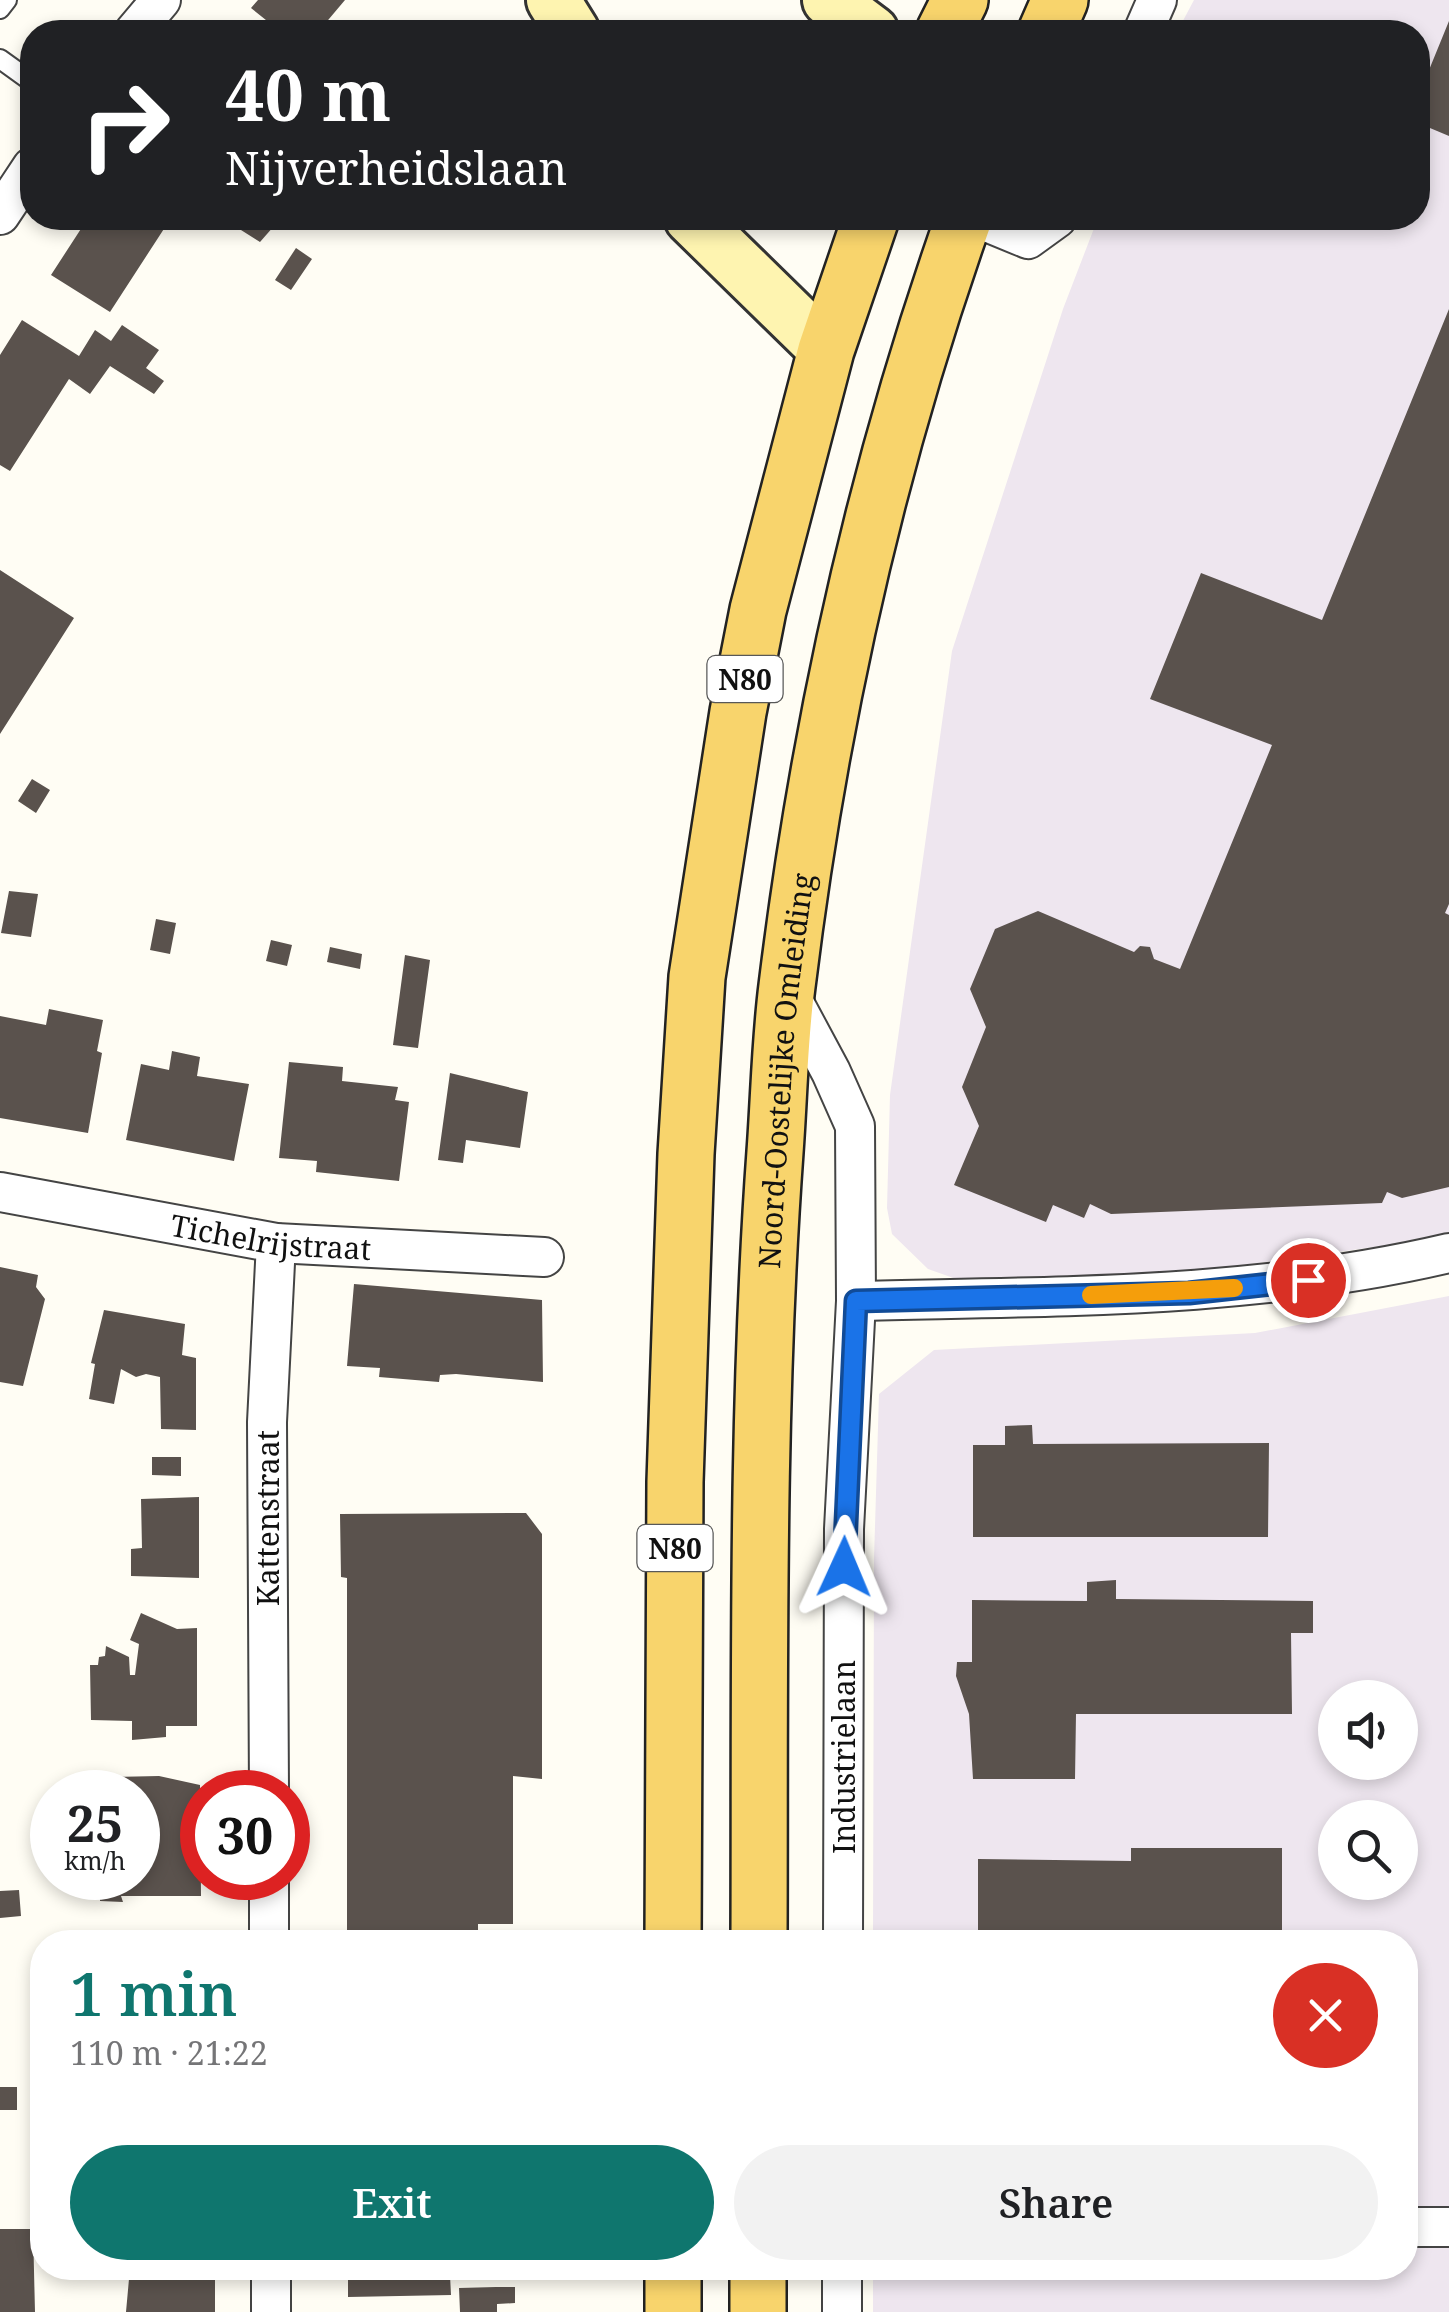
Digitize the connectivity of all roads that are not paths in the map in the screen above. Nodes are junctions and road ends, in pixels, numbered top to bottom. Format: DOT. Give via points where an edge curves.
graph roads {
  1 [pos="7,0"];
  2 [pos="161,0"];
  3 [pos="829,0"];
  4 [pos="0,9"];
  5 [pos="144,20"];
  6 [pos="856,20"];
  7 [pos="20,184"];
  8 [pos="0,215"];
  9 [pos="703,230"];
  10 [pos="867,230"];
  11 [pos="960,230"];
  12 [pos="1006,230"];
  13 [pos="1040,230"];
  14 [pos="826,350"];
  15 [pos="786,988"];
  16 [pos="0,1192"];
  17 [pos="276,1244"];
  18 [pos="1449,1252"];
  19 [pos="544,1258"];
  20 [pos="856,1301"];
  21 [pos="268,1770"];
  22 [pos="269,1900"];
  23 [pos="269,1930"];
  24 [pos="673,1930"];
  25 [pos="759,1930"];
  26 [pos="843,1930"];
  27 [pos="1418,2227"];
  28 [pos="1449,2227"];
  29 [pos="271,2280"];
  30 [pos="673,2280"];
  31 [pos="758,2280"];
  32 [pos="842,2280"];
  33 [pos="271,2312"];
  34 [pos="673,2312"];
  35 [pos="758,2312"];
  36 [pos="842,2312"];
  1 -- 4 [label="lane"];
  2 -- 5 [label="street"];
  3 -- 6 [label="main road"];
  7 -- 8 [label="street"];
  9 -- 14 [label="main road"];
  10 -- 14 [label="main road, N80"];
  11 -- 15 [label="main road, Noord-Oostelijke Omleiding" via="858,574"];
  12 -- 13 [label="street" via="1028,239"];
  14 -- 24 [label="main road, N80" via="758,610 697,977 675,1482"];
  15 -- 20 [label="street, Industrielaan" via="855,1126"];
  15 -- 25 [label="main road, Noord-Oostelijke Omleiding" via="762,1446"];
  16 -- 17 [label="street, Tichelrijstraat"];
  17 -- 19 [label="street, Tichelrijstraat"];
  17 -- 21 [label="street, Kattenstraat" via="267,1422"];
  18 -- 20 [label="street" via="1378,1270 1189,1293"];
  20 -- 26 [label="street, Industrielaan" via="844,1529"];
  22 -- 23 [label="street"];
  27 -- 28 [label="street"];
  29 -- 33 [label="street"];
  30 -- 34 [label="main road"];
  31 -- 35 [label="main road"];
  32 -- 36 [label="street"];
}
